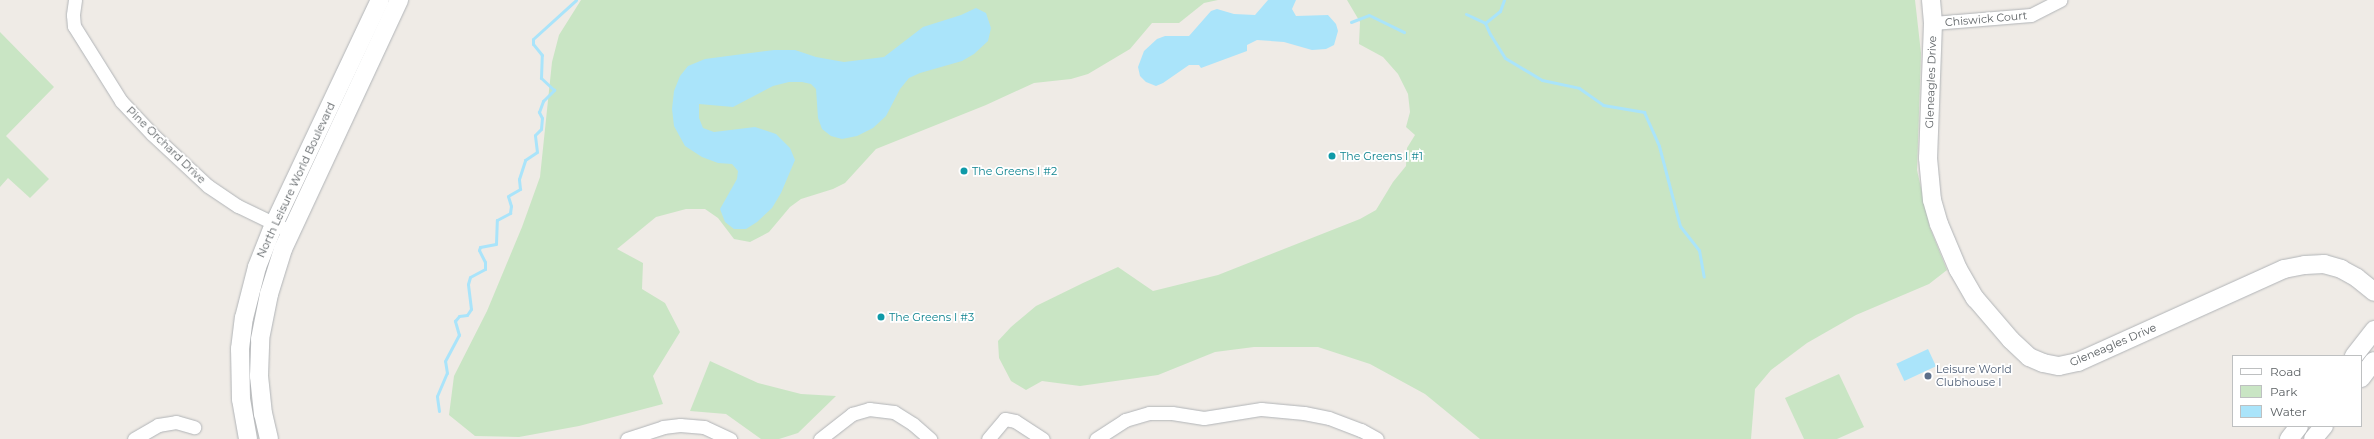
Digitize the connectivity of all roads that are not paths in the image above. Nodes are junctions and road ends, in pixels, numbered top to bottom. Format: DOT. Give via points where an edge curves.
graph roads {
  1 [pos="75,0"];
  2 [pos="380,0"];
  3 [pos="399,0"];
  4 [pos="1931,0"];
  5 [pos="2060,0"];
  6 [pos="1933,23"];
  7 [pos="274,224"];
  8 [pos="292,232"];
  9 [pos="2374,292"];
  10 [pos="2374,330"];
  11 [pos="2355,355"];
  12 [pos="2374,361"];
  13 [pos="2362,377"];
  14 [pos="194,427"];
  15 [pos="2298,427"];
  16 [pos="2323,427"];
  17 [pos="134,439"];
  18 [pos="248,439"];
  19 [pos="269,439"];
  20 [pos="628,439"];
  21 [pos="730,439"];
  22 [pos="820,439"];
  23 [pos="930,439"];
  24 [pos="988,439"];
  25 [pos="1043,439"];
  26 [pos="1096,439"];
  27 [pos="1377,439"];
  28 [pos="2289,439"];
  29 [pos="2313,439"];
  1 -- 7 [label="street, Pine Orchard Drive" via="74,26 121,101 208,186 238,206"];
  2 -- 7 [label="street, North Leisure World Boulevard"];
  3 -- 8 [label="street, North Leisure World Boulevard"];
  4 -- 6 [label="street, Gleneagles Drive"];
  5 -- 6 [label="street, Chiswick Court" via="2031,16"];
  6 -- 9 [label="street, Gleneagles Drive" via="1928,158 1932,200 1958,269 1975,298 2029,357 2059,366 2078,362 2284,269 2305,265 2324,264 2341,270"];
  7 -- 8 [label="street, Pine Orchard Drive"];
  7 -- 18 [label="street, North Leisure World Boulevard" via="252,285 241,338 239,375"];
  8 -- 19 [label="street, North Leisure World Boulevard" via="283,249 269,294 260,339 261,398"];
  10 -- 11 [label="street"];
  12 -- 13 [label="street"];
  14 -- 17 [label="street" via="176,422 158,425"];
  15 -- 28 [label="street"];
  16 -- 29 [label="street"];
  20 -- 21 [label="street" via="663,427 680,425 704,427"];
  22 -- 23 [label="street" via="852,414 869,409 894,412"];
  24 -- 25 [label="street" via="1005,420 1015,421"];
  26 -- 27 [label="street" via="1125,420 1149,413 1172,412 1204,418 1261,409 1329,418"];
}
